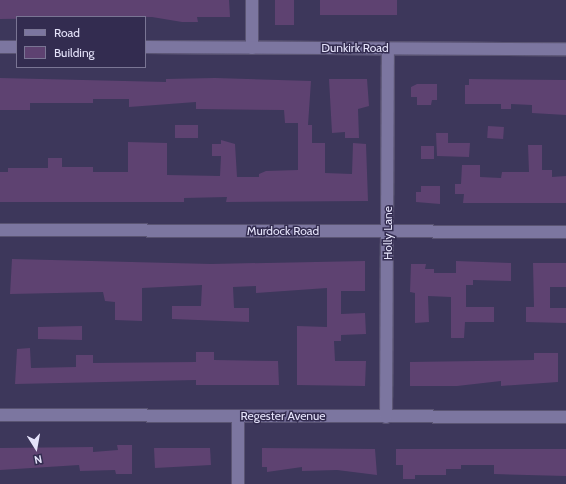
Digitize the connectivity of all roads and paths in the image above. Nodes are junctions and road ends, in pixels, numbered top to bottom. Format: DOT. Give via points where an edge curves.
graph roads {
  1 [pos="252,0"];
  2 [pos="0,47"];
  3 [pos="16,47"];
  4 [pos="146,47"];
  5 [pos="252,48"];
  6 [pos="388,49"];
  7 [pos="566,49"];
  8 [pos="0,230"];
  9 [pos="388,232"];
  10 [pos="566,232"];
  11 [pos="0,415"];
  12 [pos="238,416"];
  13 [pos="386,416"];
  14 [pos="566,417"];
  15 [pos="238,484"];
  1 -- 5 [label="street"];
  2 -- 3 [label="street"];
  4 -- 5 [label="street, Dunkirk Road"];
  5 -- 6 [label="street, Dunkirk Road"];
  6 -- 7 [label="street, Dunkirk Road"];
  6 -- 9 [label="street, Holly Lane"];
  8 -- 9 [label="street, Murdock Road"];
  9 -- 10 [label="street, Murdock Road"];
  9 -- 13 [label="street, Holly Lane"];
  11 -- 12 [label="street, Regester Avenue"];
  12 -- 13 [label="street, Regester Avenue"];
  12 -- 15 [label="street"];
  13 -- 14 [label="street, Regester Avenue"];
}
